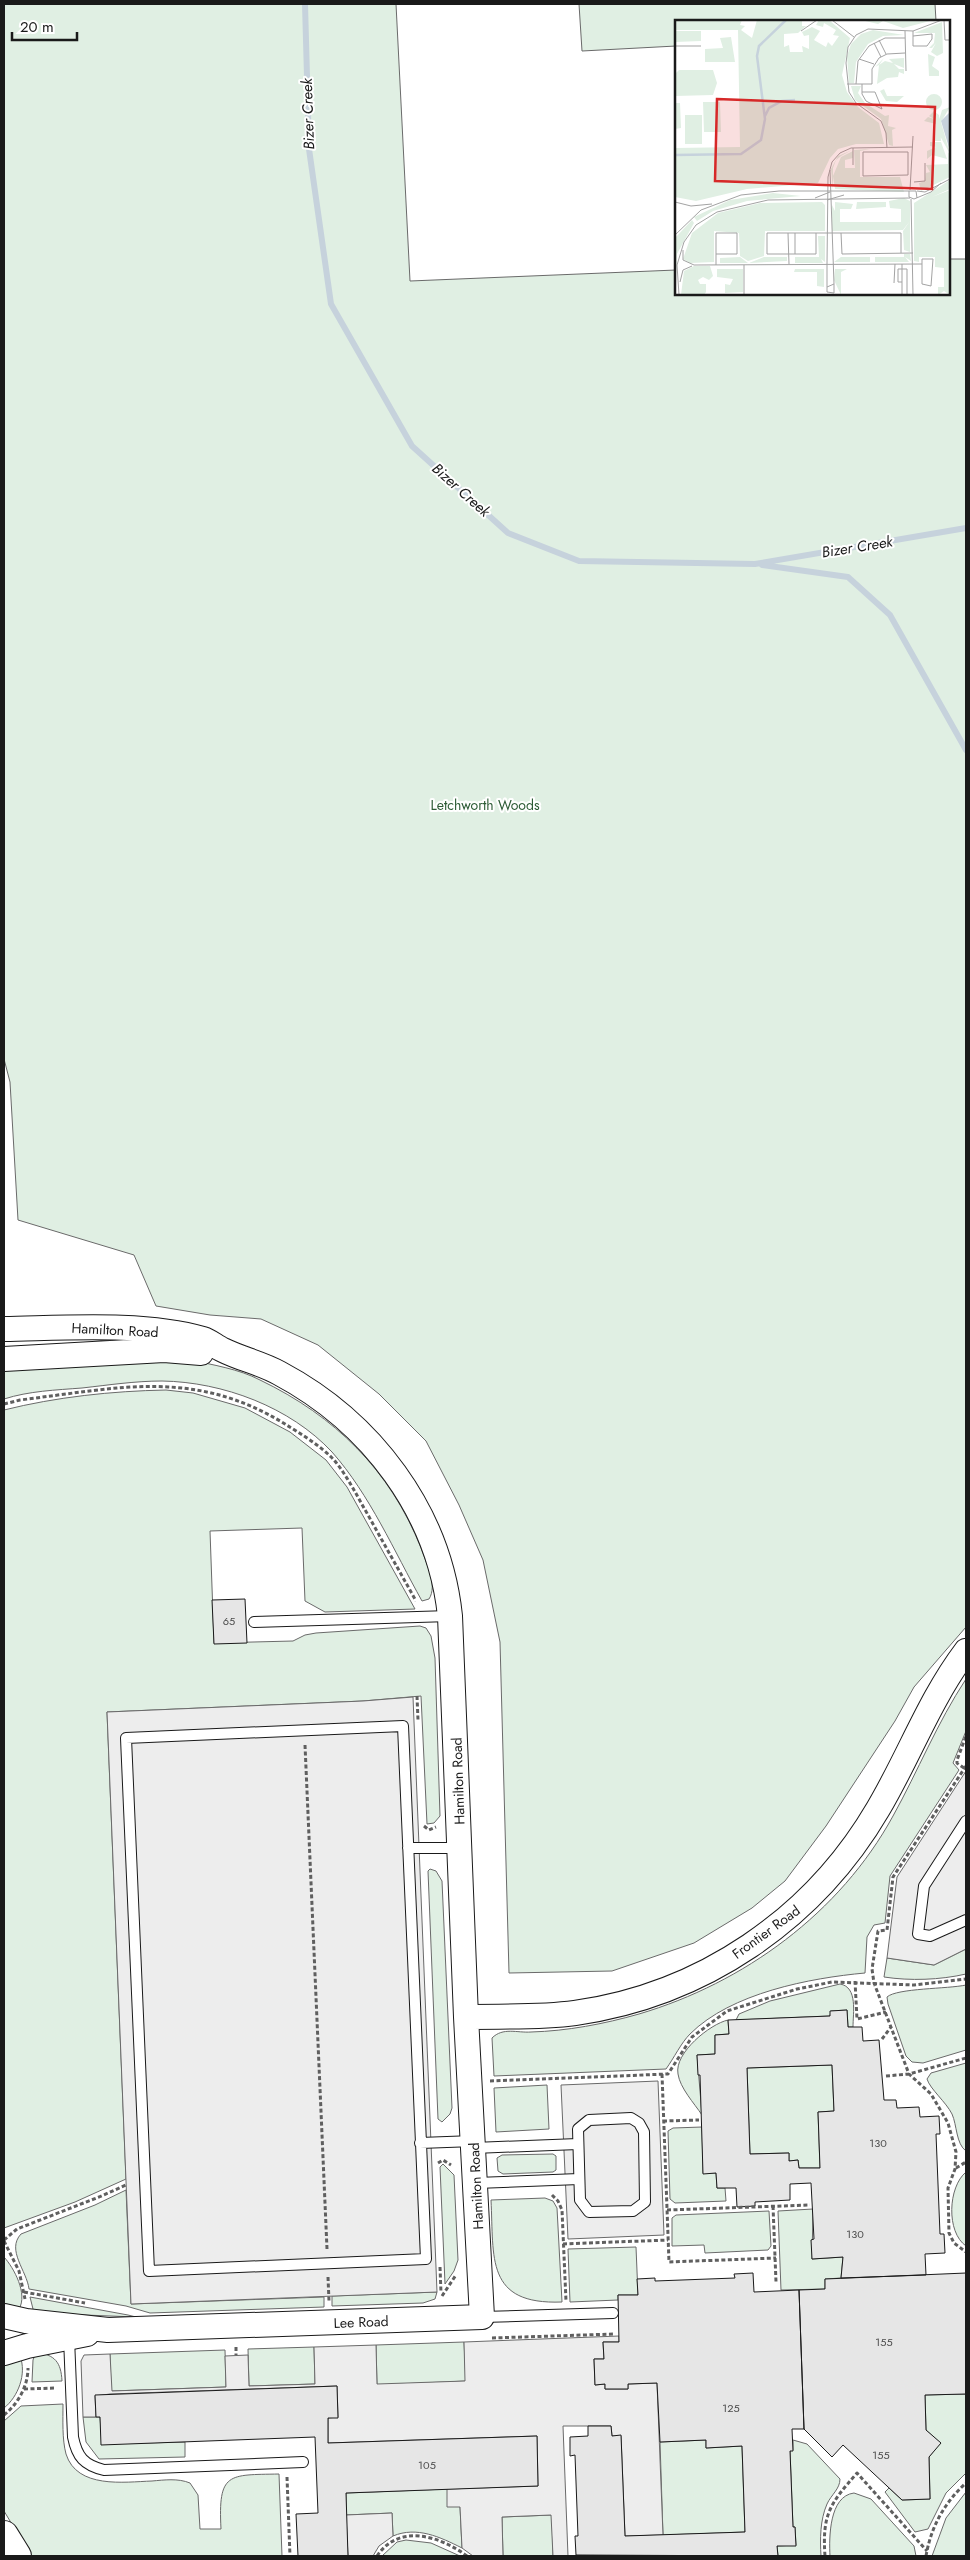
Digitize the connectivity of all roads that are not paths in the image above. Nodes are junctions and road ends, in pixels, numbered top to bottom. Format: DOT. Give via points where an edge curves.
graph roads {
  1 [pos="4,1329"];
  2 [pos="223,1350"];
  3 [pos="4,1359"];
  4 [pos="450,1616"];
  5 [pos="254,1622"];
  6 [pos="966,1651"];
  7 [pos="966,1821"];
  8 [pos="408,1848"];
  9 [pos="460,1848"];
  10 [pos="966,1920"];
  11 [pos="466,2017"];
  12 [pos="420,2143"];
  13 [pos="474,2144"];
  14 [pos="578,2144"];
  15 [pos="579,2179"];
  16 [pos="476,2184"];
  17 [pos="613,2313"];
  18 [pos="4,2316"];
  19 [pos="482,2317"];
  20 [pos="108,2330"];
  21 [pos="69,2338"];
  22 [pos="4,2353"];
  23 [pos="302,2462"];
  24 [pos="4,2535"];
  25 [pos="17,2556"];
  1 -- 2 [label="street, Hamilton Road" via="147,1331 205,1339"];
  2 -- 3 [label="street, Hamilton Road"];
  2 -- 4 [label="street, Hamilton Road" via="278,1372 323,1400 344,1416 386,1461 402,1481 432,1540 447,1591"];
  4 -- 5 [label="lane"];
  4 -- 9 [label="street, Hamilton Road"];
  6 -- 11 [label="street, Frontier Road" via="933,1700 878,1809 847,1856 806,1901 774,1929 709,1971 644,1998 555,2015"];
  7 -- 10 [label="lane" via="924,1886 918,1934 930,1936"];
  8 -- 9 [label="lane"];
  8 -- 12 [label="lane"];
  8 -- 12 [label="lane" via="403,1726 126,1738 149,2271 426,2259"];
  9 -- 11 [label="street, Hamilton Road"];
  11 -- 13 [label="street, Hamilton Road"];
  12 -- 13 [label="lane"];
  13 -- 14 [label="lane"];
  13 -- 16 [label="street, Hamilton Road"];
  14 -- 15 [label="lane"];
  14 -- 15 [label="lane" via="578,2129 589,2120 631,2118 639,2123 644,2132 645,2202 633,2212 588,2212 580,2200"];
  15 -- 16 [label="lane"];
  16 -- 19 [label="street, Hamilton Road"];
  17 -- 19 [label="lane, Lee Road"];
  18 -- 20 [label="street, Lee Road"];
  19 -- 20 [label="street, Lee Road"];
  20 -- 21 [label="street, Lee Road"];
  21 -- 22 [label="street, Lee Road"];
  21 -- 23 [label="lane" via="76,2451 91,2467 104,2470"];
  24 -- 25 [label="main road"];
}
